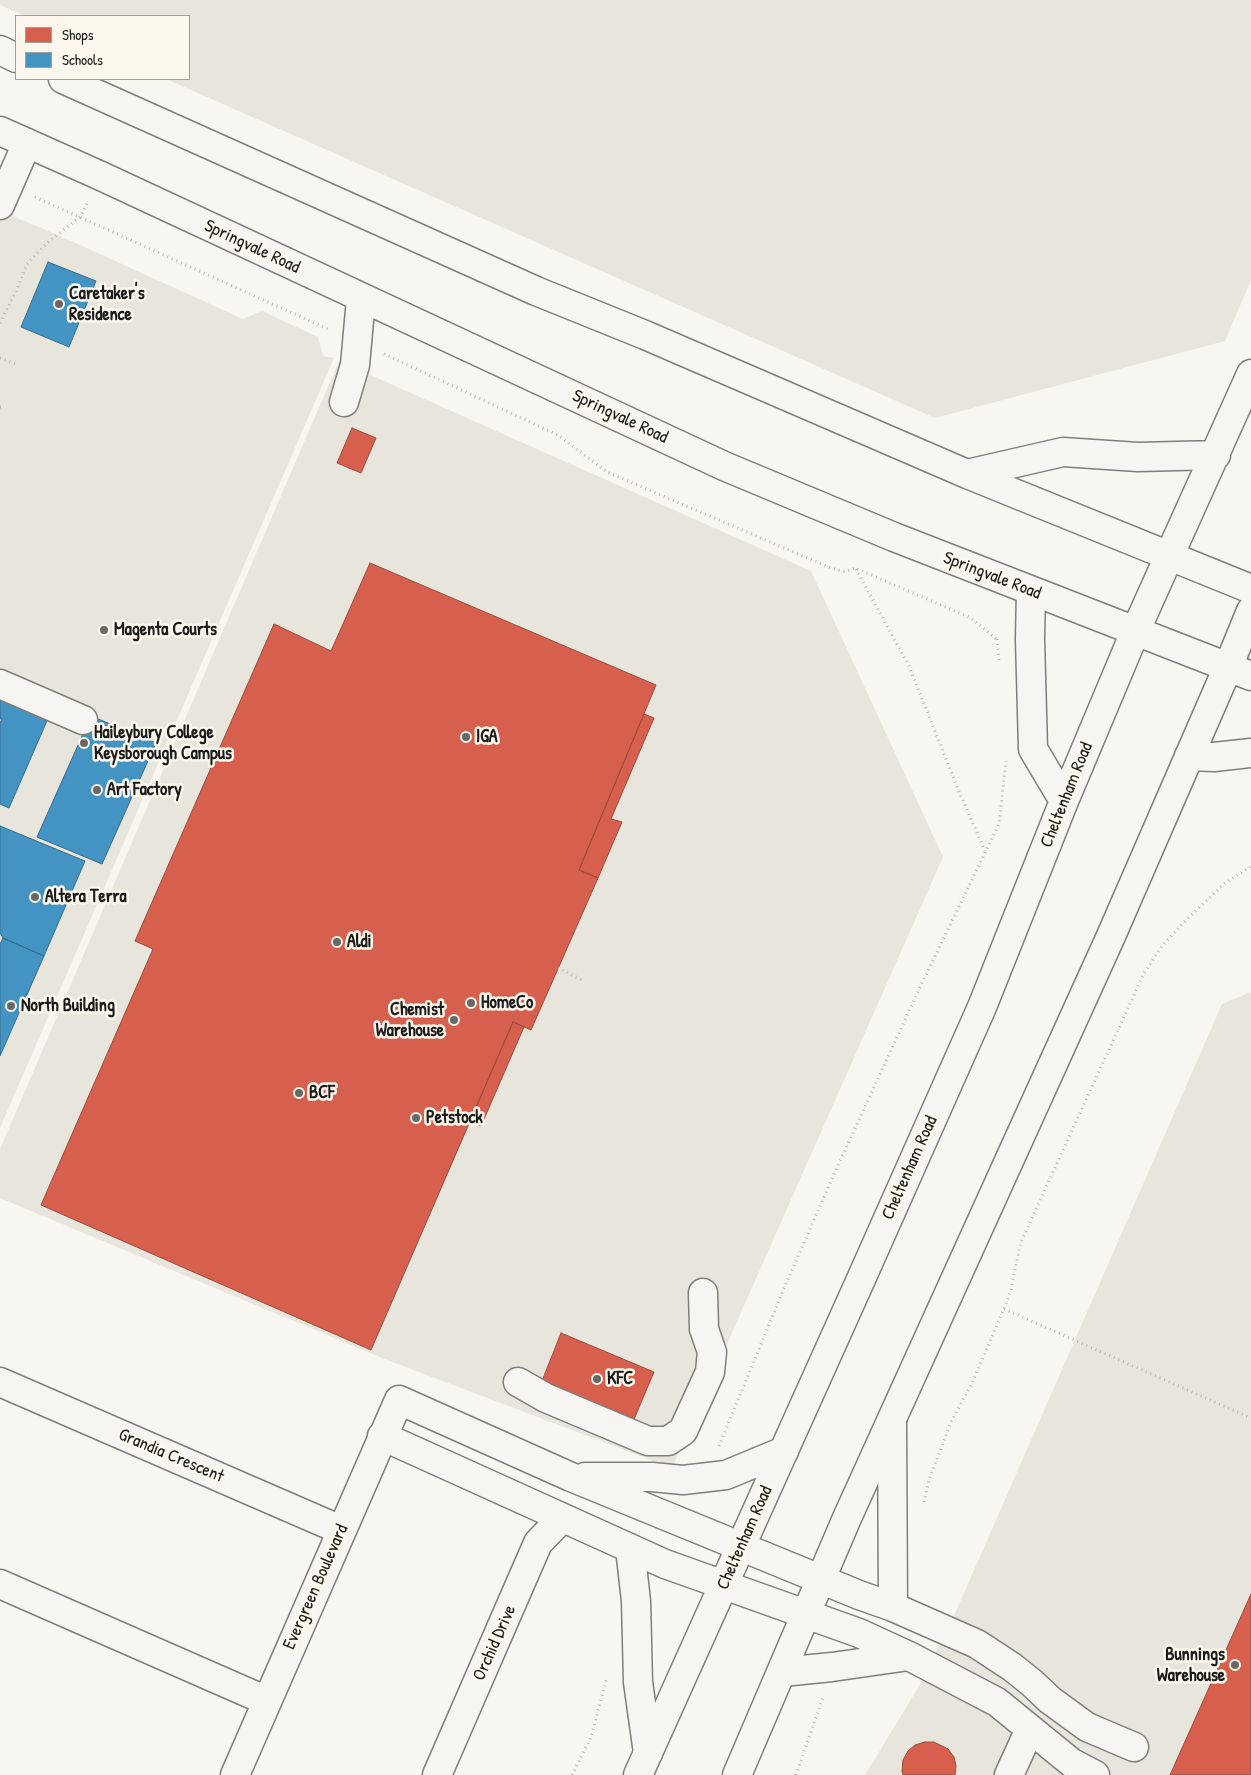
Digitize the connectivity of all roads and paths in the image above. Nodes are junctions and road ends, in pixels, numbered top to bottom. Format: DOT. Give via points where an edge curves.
graph roads {
  1 [pos="0,50"];
  2 [pos="15,58"];
  3 [pos="65,80"];
  4 [pos="0,132"];
  5 [pos="27,143"];
  6 [pos="101,176"];
  7 [pos="5,195"];
  8 [pos="81,216"];
  9 [pos="361,299"];
  10 [pos="0,323"];
  11 [pos="357,342"];
  12 [pos="0,358"];
  13 [pos="18,365"];
  14 [pos="1251,374"];
  15 [pos="344,402"];
  16 [pos="1216,455"];
  17 [pos="967,474"];
  18 [pos="1170,556"];
  19 [pos="855,568"];
  20 [pos="1251,589"];
  21 [pos="1031,591"];
  22 [pos="1251,611"];
  23 [pos="1135,632"];
  24 [pos="996,639"];
  25 [pos="1030,639"];
  26 [pos="1000,667"];
  27 [pos="1239,672"];
  28 [pos="0,684"];
  29 [pos="83,720"];
  30 [pos="1251,752"];
  31 [pos="1189,756"];
  32 [pos="1006,760"];
  33 [pos="1064,801"];
  34 [pos="985,852"];
  35 [pos="1251,866"];
  36 [pos="558,968"];
  37 [pos="584,980"];
  38 [pos="703,1293"];
  39 [pos="1004,1309"];
  40 [pos="0,1382"];
  41 [pos="518,1382"];
  42 [pos="1251,1418"];
  43 [pos="892,1420"];
  44 [pos="382,1436"];
  45 [pos="717,1450"];
  46 [pos="784,1451"];
  47 [pos="571,1477"];
  48 [pos="923,1507"];
  49 [pos="562,1518"];
  50 [pos="341,1530"];
  51 [pos="630,1548"];
  52 [pos="741,1548"];
  53 [pos="821,1580"];
  54 [pos="0,1584"];
  55 [pos="724,1585"];
  56 [pos="893,1607"];
  57 [pos="807,1614"];
  58 [pos="909,1656"];
  59 [pos="782,1672"];
  60 [pos="608,1676"];
  61 [pos="824,1693"];
  62 [pos="267,1700"];
  63 [pos="1030,1729"];
  64 [pos="1134,1747"];
  65 [pos="643,1764"];
  66 [pos="235,1775"];
  67 [pos="437,1775"];
  68 [pos="572,1775"];
  69 [pos="737,1775"];
  70 [pos="796,1775"];
  71 [pos="1009,1775"];
  72 [pos="1095,1775"];
  1 -- 2 [label="main road"];
  3 -- 17 [label="main road" via="536,291"];
  4 -- 5 [label="main road, Springvale Road"];
  5 -- 6 [label="main road, Springvale Road"];
  5 -- 7 [label="main road"];
  6 -- 8 [label="path"];
  6 -- 9 [label="main road, Springvale Road"];
  7 -- 8 [label="path"];
  8 -- 10 [label="path" via="27,264"];
  8 -- 11 [label="path"];
  9 -- 11 [label="main road"];
  9 -- 21 [label="main road, Springvale Road" via="724,466"];
  11 -- 15 [label="main road" via="355,365"];
  11 -- 19 [label="path" via="558,435 607,472 831,568 846,572"];
  12 -- 13 [label="path"];
  14 -- 16 [label="main road, Cheltenham Road"];
  16 -- 17 [label="main road" via="1138,457 1063,452"];
  16 -- 18 [label="main road, Cheltenham Road"];
  17 -- 18 [label="main road"];
  18 -- 20 [label="main road"];
  18 -- 23 [label="main road, Cheltenham Road"];
  19 -- 24 [label="path" via="971,618"];
  19 -- 34 [label="path" via="909,666"];
  21 -- 23 [label="main road, Springvale Road"];
  21 -- 25 [label="main road"];
  22 -- 27 [label="main road"];
  23 -- 27 [label="main road, Springvale Road"];
  23 -- 33 [label="main road, Cheltenham Road"];
  24 -- 25 [label="path" via="1018,634"];
  24 -- 26 [label="path"];
  25 -- 33 [label="main road" via="1033,749"];
  27 -- 31 [label="main road"];
  28 -- 29 [label="main road"];
  30 -- 31 [label="main road" via="1214,757"];
  31 -- 43 [label="main road"];
  32 -- 34 [label="path" via="999,824"];
  33 -- 46 [label="main road, Cheltenham Road" via="978,1016"];
  34 -- 45 [label="path" via="832,1180"];
  35 -- 39 [label="path" via="1224,884 1187,919 1162,946 1144,973 1021,1242"];
  36 -- 37 [label="path"];
  38 -- 41 [label="main road" via="704,1329 712,1352 710,1372 682,1431 668,1441 648,1442 546,1398"];
  39 -- 42 [label="path"];
  39 -- 48 [label="path" via="951,1422 929,1480"];
  40 -- 50 [label="main road, Grandia Crescent"];
  43 -- 53 [label="main road"];
  43 -- 56 [label="main road"];
  44 -- 47 [label="main road, Evergreen Boulevard" via="399,1400"];
  44 -- 49 [label="main road"];
  44 -- 50 [label="main road, Evergreen Boulevard"];
  46 -- 47 [label="main road" via="726,1475 683,1480"];
  46 -- 52 [label="main road, Cheltenham Road"];
  47 -- 52 [label="main road"];
  49 -- 51 [label="main road"];
  49 -- 67 [label="main road, Orchid Drive" via="538,1543"];
  50 -- 62 [label="main road, Evergreen Boulevard"];
  51 -- 55 [label="main road"];
  51 -- 65 [label="main road" via="636,1602"];
  52 -- 53 [label="main road"];
  52 -- 55 [label="main road, Cheltenham Road"];
  53 -- 56 [label="main road"];
  53 -- 57 [label="main road"];
  54 -- 62 [label="main road"];
  55 -- 57 [label="main road"];
  55 -- 65 [label="main road, Cheltenham Road"];
  56 -- 64 [label="main road" via="977,1644 1087,1727"];
  57 -- 58 [label="main road"];
  57 -- 59 [label="main road"];
  58 -- 59 [label="main road"];
  58 -- 63 [label="main road" via="997,1702"];
  59 -- 69 [label="main road"];
  60 -- 68 [label="path" via="591,1737"];
  61 -- 70 [label="path"];
  62 -- 66 [label="main road, Evergreen Boulevard"];
  63 -- 71 [label="main road"];
  63 -- 72 [label="main road" via="1072,1763"];
}
